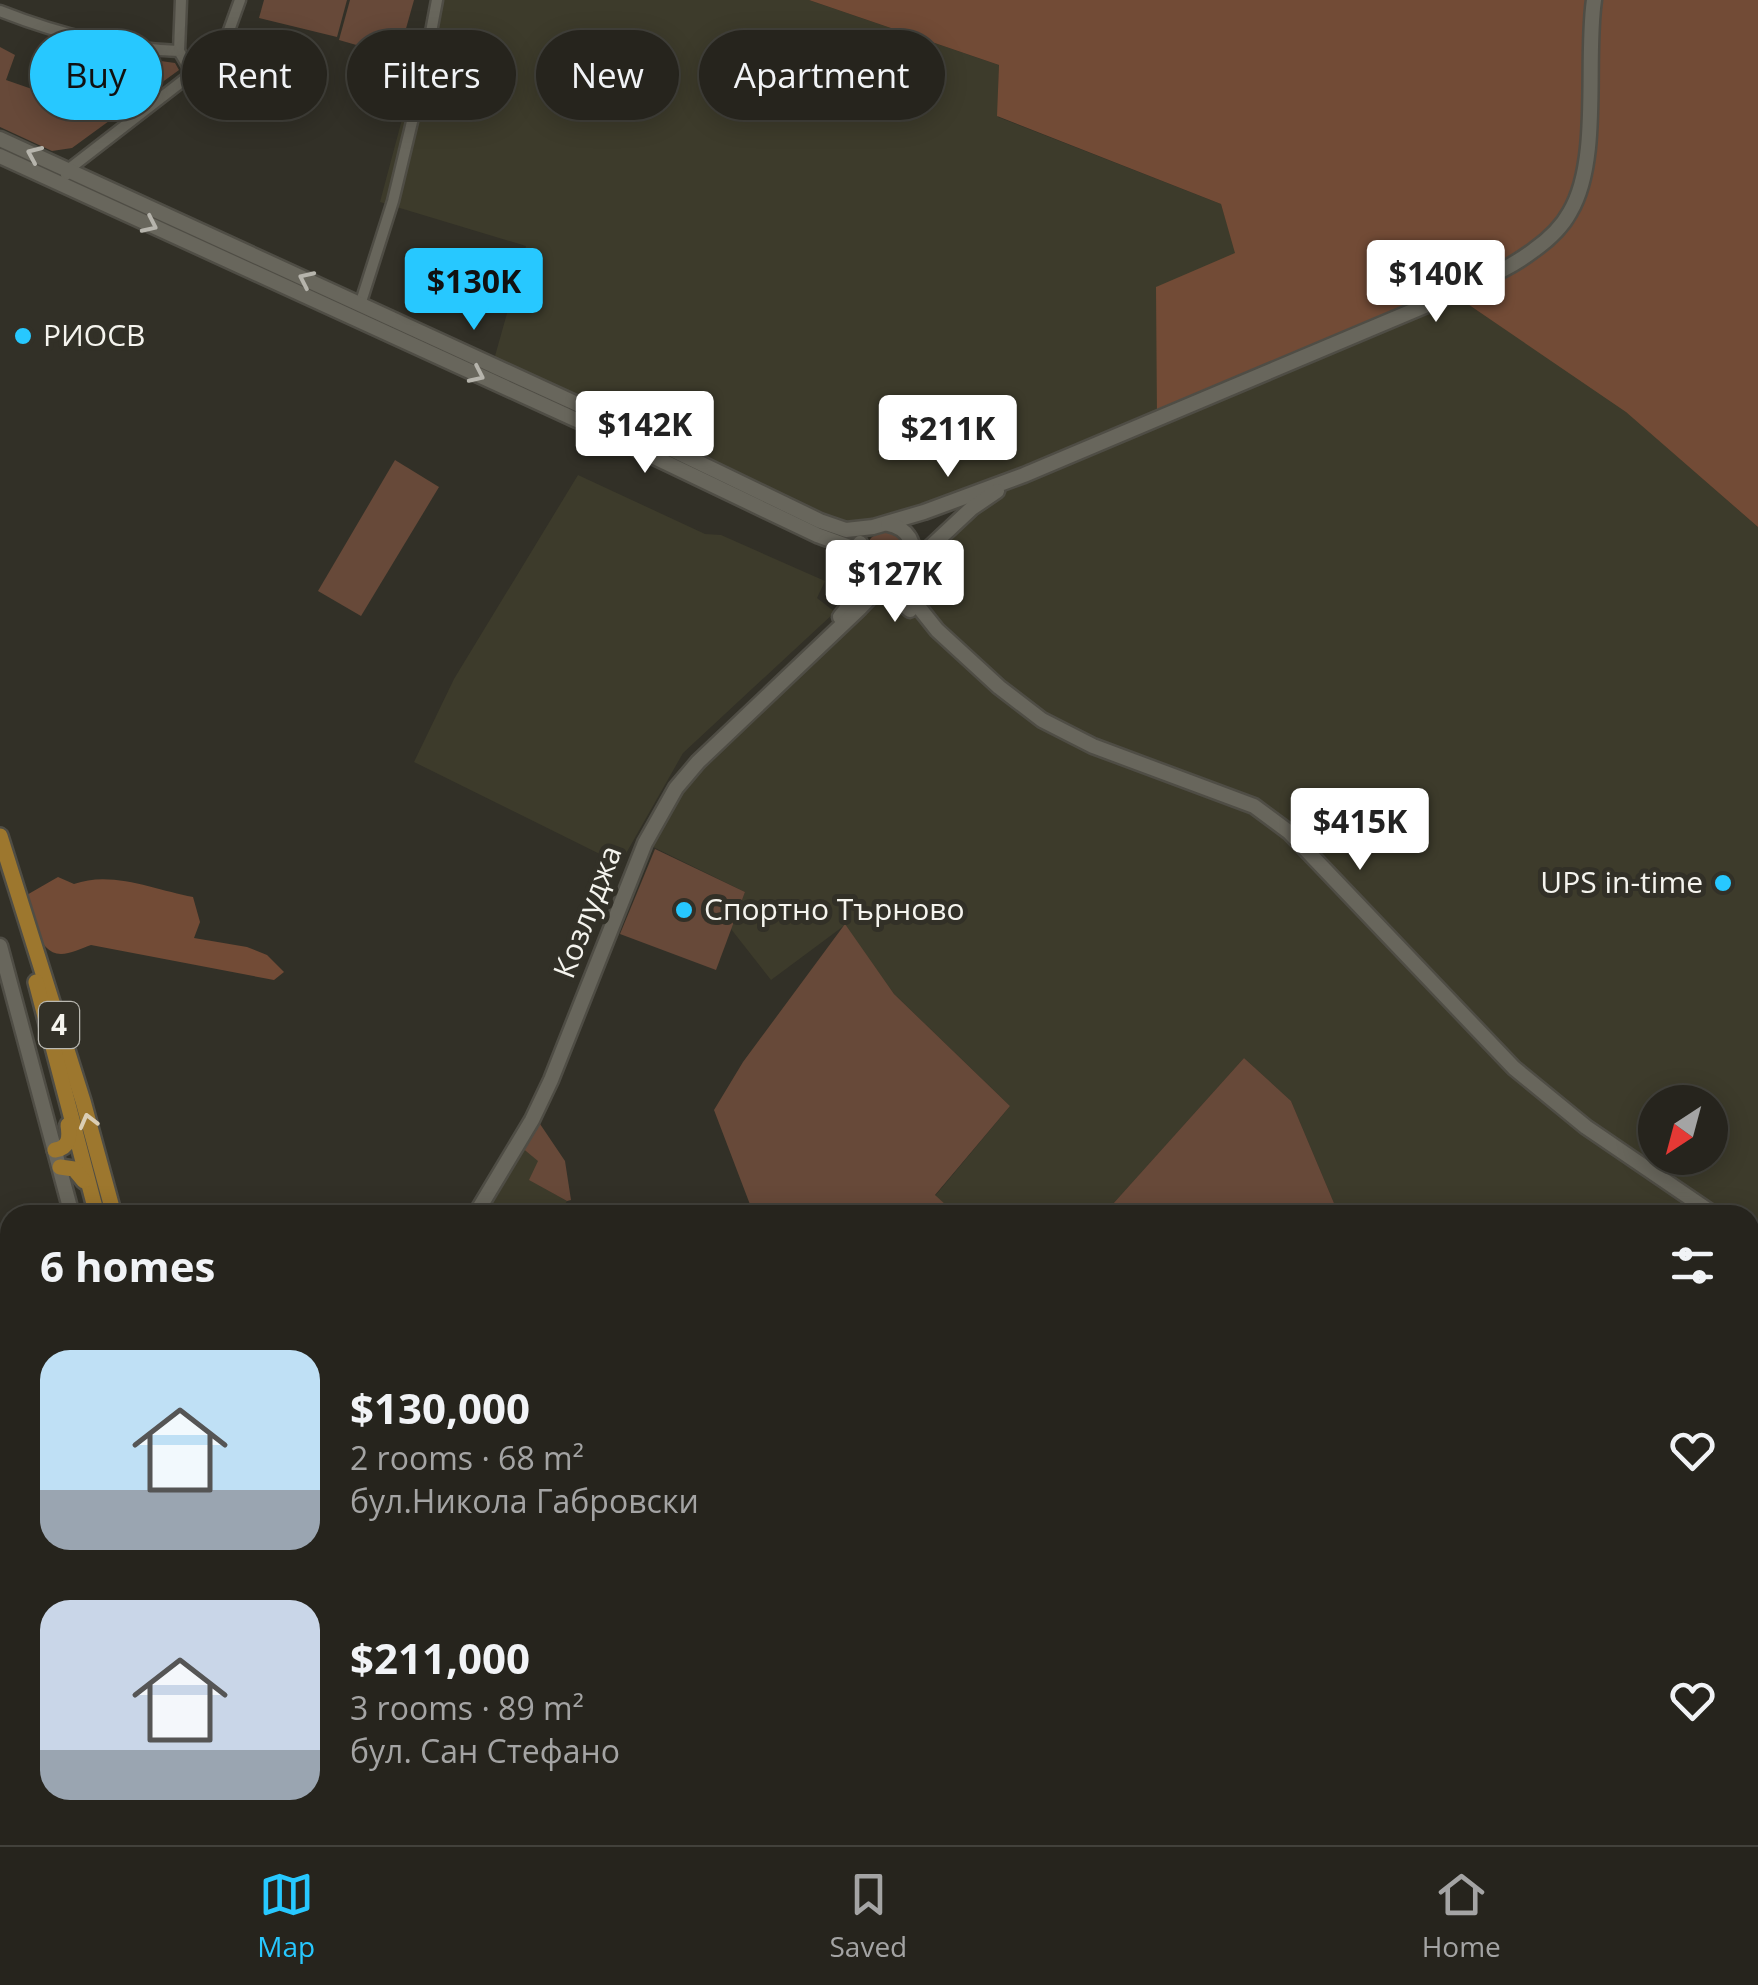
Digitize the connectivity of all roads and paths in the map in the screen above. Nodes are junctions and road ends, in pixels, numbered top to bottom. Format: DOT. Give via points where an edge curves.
graph roads {
  1 [pos="181,0"];
  2 [pos="240,0"];
  3 [pos="437,0"];
  4 [pos="1594,0"];
  5 [pos="0,10"];
  6 [pos="229,30"];
  7 [pos="180,51"];
  8 [pos="182,55"];
  9 [pos="182,81"];
  10 [pos="0,138"];
  11 [pos="0,156"];
  12 [pos="69,169"];
  13 [pos="61,184"];
  14 [pos="360,305"];
  15 [pos="1024,475"];
  16 [pos="879,526"];
  17 [pos="860,557"];
  18 [pos="907,569"];
  19 [pos="880,580"];
  20 [pos="937,630"];
  21 [pos="801,663"];
  22 [pos="0,839"];
  23 [pos="0,946"];
  24 [pos="60,1072"];
  25 [pos="55,1150"];
  26 [pos="60,1168"];
  27 [pos="69,1205"];
  28 [pos="93,1205"];
  29 [pos="94,1205"];
  30 [pos="111,1205"];
  31 [pos="480,1205"];
  32 [pos="1700,1205"];
  1 -- 7 [label="street"];
  2 -- 6 [label="street"];
  3 -- 14 [label="street" via="393,201"];
  4 -- 15 [label="street" via="1582,177 1572,210 1536,249 1453,294"];
  5 -- 7 [label="street" via="96,42"];
  7 -- 8 [label="street"];
  9 -- 12 [label="street"];
  12 -- 10 [label="street, one-way"];
  11 -- 13 [label="street"];
  12 -- 13 [label="street"];
  14 -- 12 [label="street, one-way"];
  13 -- 17 [label="street, one-way"];
  14 -- 16 [label="street" via="820,521 846,530"];
  15 -- 16 [label="street"];
  15 -- 18 [label="street" via="980,502"];
  16 -- 17 [label="street" via="864,535"];
  16 -- 18 [label="street" via="899,528 910,538 914,552"];
  17 -- 19 [label="street"];
  17 -- 21 [label="street, Козлуджа" via="851,604"];
  18 -- 19 [label="street"];
  18 -- 20 [label="street" via="902,586"];
  19 -- 20 [label="street"];
  19 -- 21 [label="street, Козлуджа"];
  20 -- 32 [label="street" via="1052,726 1274,818 1514,1068 1586,1128"];
  21 -- 31 [label="street, Козлуджа" via="698,762 665,805 566,1046"];
  22 -- 24 [label="main road, 4"];
  30 -- 22 [label="main road, 4, one-way"];
  23 -- 25 [label="street"];
  24 -- 25 [label="main road" via="69,1138"];
  24 -- 29 [label="main road, 4"];
  25 -- 26 [label="street"];
  26 -- 27 [label="street"];
  26 -- 28 [label="main road" via="78,1172"];
}
